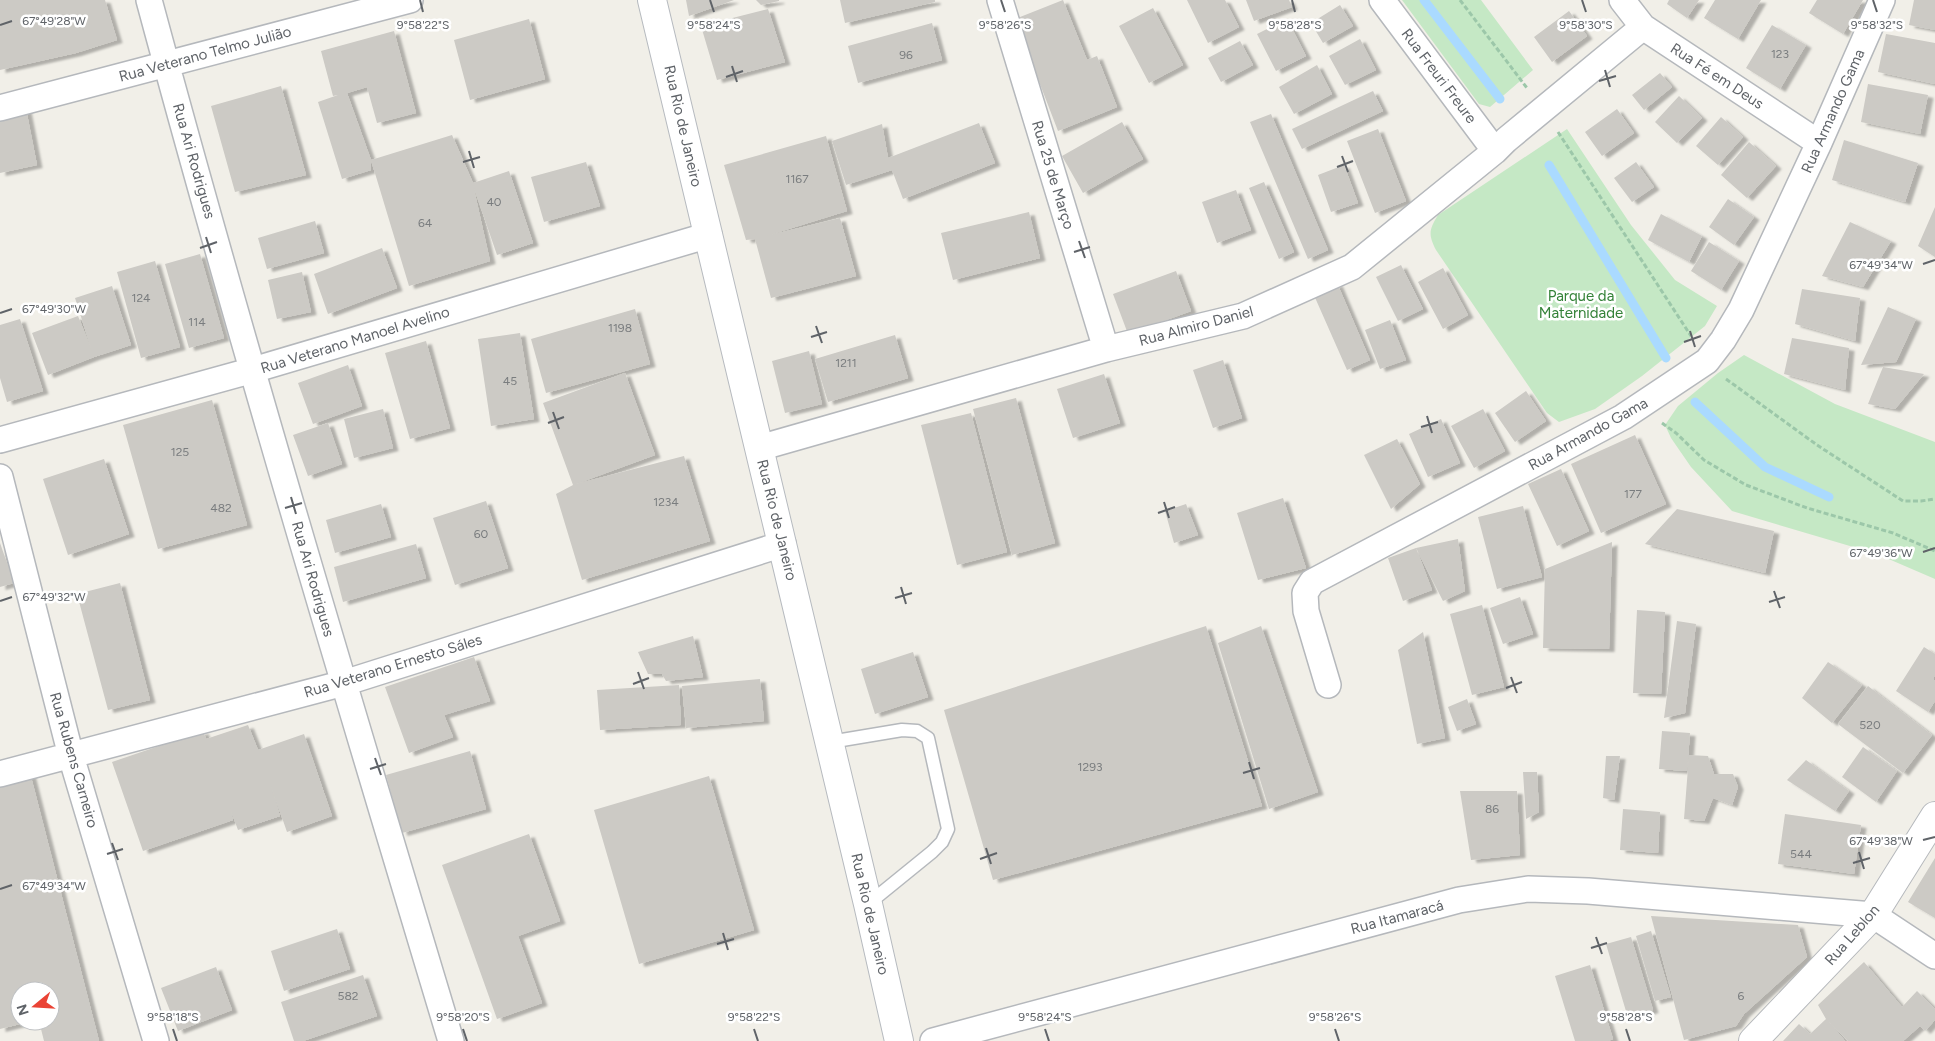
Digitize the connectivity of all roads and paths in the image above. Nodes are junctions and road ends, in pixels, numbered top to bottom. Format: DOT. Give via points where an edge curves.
graph roads {
  1 [pos="149,0"];
  2 [pos="410,0"];
  3 [pos="652,0"];
  4 [pos="1000,0"];
  5 [pos="1382,0"];
  6 [pos="1460,0"];
  7 [pos="1622,0"];
  8 [pos="1882,0"];
  9 [pos="1643,27"];
  10 [pos="167,65"];
  11 [pos="0,108"];
  12 [pos="1539,113"];
  13 [pos="1819,143"];
  14 [pos="1500,146"];
  15 [pos="708,235"];
  16 [pos="1106,349"];
  17 [pos="1707,361"];
  18 [pos="253,370"];
  19 [pos="1622,417"];
  20 [pos="0,440"];
  21 [pos="760,448"];
  22 [pos="0,478"];
  23 [pos="1935,499"];
  24 [pos="783,544"];
  25 [pos="1935,551"];
  26 [pos="344,684"];
  27 [pos="1328,685"];
  28 [pos="830,742"];
  29 [pos="70,756"];
  30 [pos="0,774"];
  31 [pos="1935,816"];
  32 [pos="868,904"];
  33 [pos="1873,915"];
  34 [pos="1935,956"];
  35 [pos="156,1041"];
  36 [pos="451,1041"];
  37 [pos="899,1041"];
  38 [pos="933,1041"];
  39 [pos="1753,1041"];
  1 -- 10 [label="street, Rua Ari Rodrigues"];
  2 -- 10 [label="street, Rua Veterano Telmo Julião"];
  3 -- 15 [label="main road, Rua Rio de Janeiro"];
  4 -- 16 [label="street, Rua 25 de Março"];
  5 -- 14 [label="street, Rua Freuri Freure"];
  6 -- 12 [label="path"];
  7 -- 9 [label="street, Rua Fé em Deus"];
  8 -- 13 [label="street, Rua Armando Gama"];
  9 -- 12 [label="street, Rua Almiro Daniel"];
  9 -- 13 [label="street, Rua Fé em Deus"];
  10 -- 11 [label="street, Rua Veterano Telmo Julião"];
  10 -- 18 [label="street, Rua Ari Rodrigues"];
  12 -- 14 [label="street, Rua Almiro Daniel"];
  12 -- 17 [label="path"];
  13 -- 17 [label="street, Rua Armando Gama" via="1741,310"];
  14 -- 16 [label="street, Rua Almiro Daniel" via="1352,267 1244,316"];
  15 -- 18 [label="street, Rua Veterano Manoel Avelino"];
  15 -- 21 [label="main road, Rua Rio de Janeiro"];
  16 -- 21 [label="street, Rua Almiro Daniel"];
  17 -- 19 [label="street, Rua Armando Gama"];
  17 -- 23 [label="path" via="1718,373 1817,445 1903,501"];
  18 -- 20 [label="street, Rua Veterano Manoel Avelino"];
  18 -- 26 [label="street, Rua Ari Rodrigues"];
  19 -- 25 [label="path" via="1655,419 1676,432 1704,460 1746,485 1807,508 1893,533"];
  19 -- 27 [label="street, Rua Armando Gama" via="1312,582 1305,592 1306,611"];
  21 -- 24 [label="main road, Rua Rio de Janeiro"];
  22 -- 29 [label="street, Rua Rubens Carneiro"];
  24 -- 26 [label="street, Rua Veterano Ernesto Sáles"];
  24 -- 28 [label="main road, Rua Rio de Janeiro"];
  26 -- 29 [label="street, Rua Veterano Ernesto Sáles"];
  26 -- 36 [label="street, Rua Ari Rodrigues"];
  28 -- 32 [label="main road, Rua Rio de Janeiro"];
  28 -- 32 [label="lane" via="902,730 917,731 928,738 948,829 932,852"];
  29 -- 30 [label="street, Rua Veterano Ernesto Sáles"];
  29 -- 35 [label="street, Rua Rubens Carneiro"];
  31 -- 33 [label="main road, Rua Leblon"];
  32 -- 37 [label="main road, Rua Rio de Janeiro"];
  33 -- 34 [label="street"];
  33 -- 38 [label="street, Rua Itamaracá" via="1588,891 1528,889 1459,900"];
  33 -- 39 [label="main road, Rua Leblon"];
}
